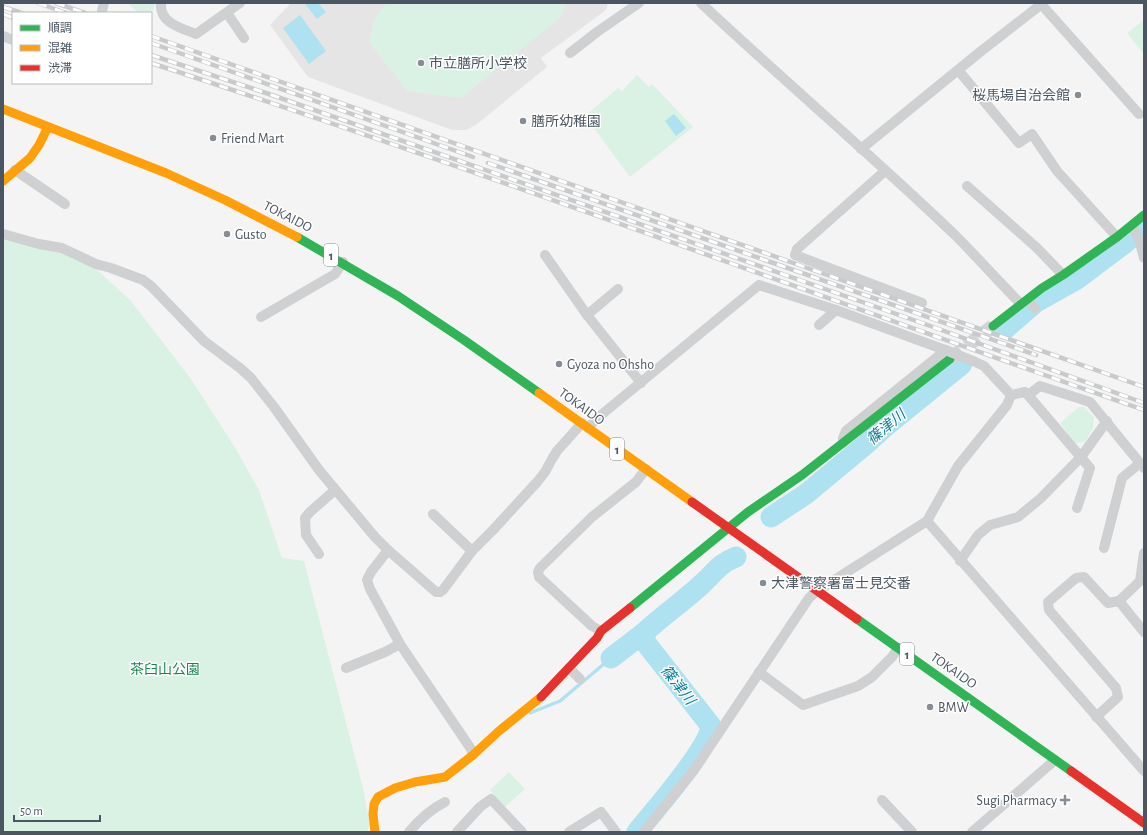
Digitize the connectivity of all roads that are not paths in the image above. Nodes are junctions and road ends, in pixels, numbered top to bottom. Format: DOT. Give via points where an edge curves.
graph roads {
  1 [pos="161,3"];
  2 [pos="240,3"];
  3 [pos="639,3"];
  4 [pos="701,3"];
  5 [pos="1042,3"];
  6 [pos="227,13"];
  7 [pos="244,38"];
  8 [pos="570,53"];
  9 [pos="958,70"];
  10 [pos="3,110"];
  11 [pos="1139,114"];
  12 [pos="48,126"];
  13 [pos="861,148"];
  14 [pos="15,170"];
  15 [pos="885,171"];
  16 [pos="3,181"];
  17 [pos="967,186"];
  18 [pos="65,204"];
  19 [pos="1144,215"];
  20 [pos="1132,227"];
  21 [pos="3,234"];
  22 [pos="1117,237"];
  23 [pos="545,254"];
  24 [pos="1144,258"];
  25 [pos="343,262"];
  26 [pos="1063,275"];
  27 [pos="618,289"];
  28 [pos="922,303"];
  29 [pos="1028,303"];
  30 [pos="836,310"];
  31 [pos="586,315"];
  32 [pos="261,317"];
  33 [pos="819,325"];
  34 [pos="993,326"];
  35 [pos="948,353"];
  36 [pos="641,383"];
  37 [pos="1011,395"];
  38 [pos="1028,395"];
  39 [pos="1107,421"];
  40 [pos="585,426"];
  41 [pos="843,443"];
  42 [pos="1081,457"];
  43 [pos="1142,465"];
  44 [pos="646,469"];
  45 [pos="335,490"];
  46 [pos="1077,508"];
  47 [pos="433,514"];
  48 [pos="927,521"];
  49 [pos="728,528"];
  50 [pos="1104,548"];
  51 [pos="388,550"];
  52 [pos="472,550"];
  53 [pos="1144,553"];
  54 [pos="319,554"];
  55 [pos="960,561"];
  56 [pos="817,591"];
  57 [pos="1119,601"];
  58 [pos="600,631"];
  59 [pos="1144,632"];
  60 [pos="400,644"];
  61 [pos="898,648"];
  62 [pos="346,668"];
  63 [pos="569,668"];
  64 [pos="759,672"];
  65 [pos="580,679"];
  66 [pos="1096,717"];
  67 [pos="473,755"];
  68 [pos="1055,760"];
  69 [pos="1144,771"];
  70 [pos="882,800"];
  71 [pos="445,802"];
  72 [pos="1144,823"];
  73 [pos="979,830"];
  74 [pos="375,832"];
  75 [pos="409,832"];
  76 [pos="457,832"];
  77 [pos="522,832"];
  78 [pos="569,832"];
  79 [pos="616,832"];
  80 [pos="644,832"];
  81 [pos="912,832"];
  1 -- 6 [label="street" via="160,9 168,22 196,34"];
  2 -- 6 [label="street"];
  3 -- 8 [label="street"];
  4 -- 13 [label="street"];
  5 -- 9 [label="street"];
  5 -- 11 [label="street"];
  6 -- 7 [label="street"];
  9 -- 13 [label="street"];
  9 -- 22 [label="street" via="1019,143 1032,134 1057,171"];
  10 -- 12 [label="main road, TOKAIDO / 1"];
  12 -- 14 [label="main road" via="35,152"];
  12 -- 25 [label="main road, TOKAIDO / 1" via="188,183 303,239"];
  13 -- 15 [label="street"];
  14 -- 16 [label="main road"];
  14 -- 18 [label="street"];
  15 -- 28 [label="street" via="797,249 795,255"];
  15 -- 29 [label="street"];
  17 -- 26 [label="street" via="1037,248"];
  19 -- 20 [label="main road"];
  20 -- 22 [label="main road"];
  20 -- 24 [label="street" via="1139,239"];
  21 -- 45 [label="street" via="62,248 96,264 143,280 151,286 204,341 250,378"];
  22 -- 26 [label="main road"];
  23 -- 31 [label="street"];
  25 -- 32 [label="street" via="335,274"];
  25 -- 40 [label="main road, TOKAIDO / 1" via="435,320"];
  26 -- 29 [label="main road" via="1042,288"];
  27 -- 31 [label="street"];
  29 -- 34 [label="main road"];
  30 -- 33 [label="street"];
  30 -- 35 [label="street"];
  30 -- 36 [label="street" via="759,285"];
  31 -- 36 [label="street"];
  35 -- 37 [label="street, bridge" via="984,366"];
  35 -- 41 [label="street" via="846,431"];
  36 -- 40 [label="street"];
  37 -- 38 [label="street" via="1026,392"];
  37 -- 48 [label="street" via="1007,406 958,466"];
  38 -- 39 [label="street" via="1040,386 1090,402"];
  38 -- 42 [label="street"];
  39 -- 42 [label="street"];
  39 -- 43 [label="street"];
  40 -- 44 [label="main road, TOKAIDO / 1"];
  40 -- 52 [label="street" via="554,455 538,481"];
  41 -- 49 [label="main road"];
  42 -- 46 [label="street" via="1090,468"];
  42 -- 55 [label="street" via="1041,498 1018,517 990,525 978,535"];
  43 -- 50 [label="street" via="1122,478"];
  44 -- 49 [label="main road, TOKAIDO / 1"];
  44 -- 58 [label="street" via="636,482 592,517 538,572 539,577"];
  45 -- 51 [label="street"];
  45 -- 54 [label="street" via="305,518 306,535"];
  47 -- 52 [label="street"];
  48 -- 55 [label="street"];
  48 -- 56 [label="street"];
  49 -- 56 [label="main road, TOKAIDO / 1"];
  49 -- 58 [label="main road"];
  51 -- 52 [label="street" via="436,592 440,592"];
  51 -- 60 [label="street" via="370,572 367,580"];
  53 -- 57 [label="street" via="1140,581"];
  55 -- 66 [label="street"];
  56 -- 61 [label="main road, TOKAIDO / 1"];
  56 -- 64 [label="street" via="809,598"];
  57 -- 59 [label="street"];
  57 -- 66 [label="street" via="1108,603 1084,577 1076,578 1048,602 1050,610 1116,688 1118,697"];
  58 -- 63 [label="main road" via="597,638"];
  60 -- 62 [label="street"];
  60 -- 67 [label="street"];
  61 -- 64 [label="street" via="872,677 858,686 803,705"];
  61 -- 68 [label="main road, TOKAIDO / 1"];
  63 -- 65 [label="street"];
  63 -- 67 [label="main road" via="544,694"];
  64 -- 80 [label="street" via="694,770"];
  66 -- 69 [label="street"];
  67 -- 74 [label="main road" via="446,777 415,782 378,797 373,814"];
  68 -- 72 [label="main road, TOKAIDO / 1"];
  68 -- 73 [label="street"];
  70 -- 81 [label="street"];
  71 -- 75 [label="street" via="434,808"];
  76 -- 77 [label="street" via="491,799"];
  78 -- 79 [label="street" via="601,812"];
}
